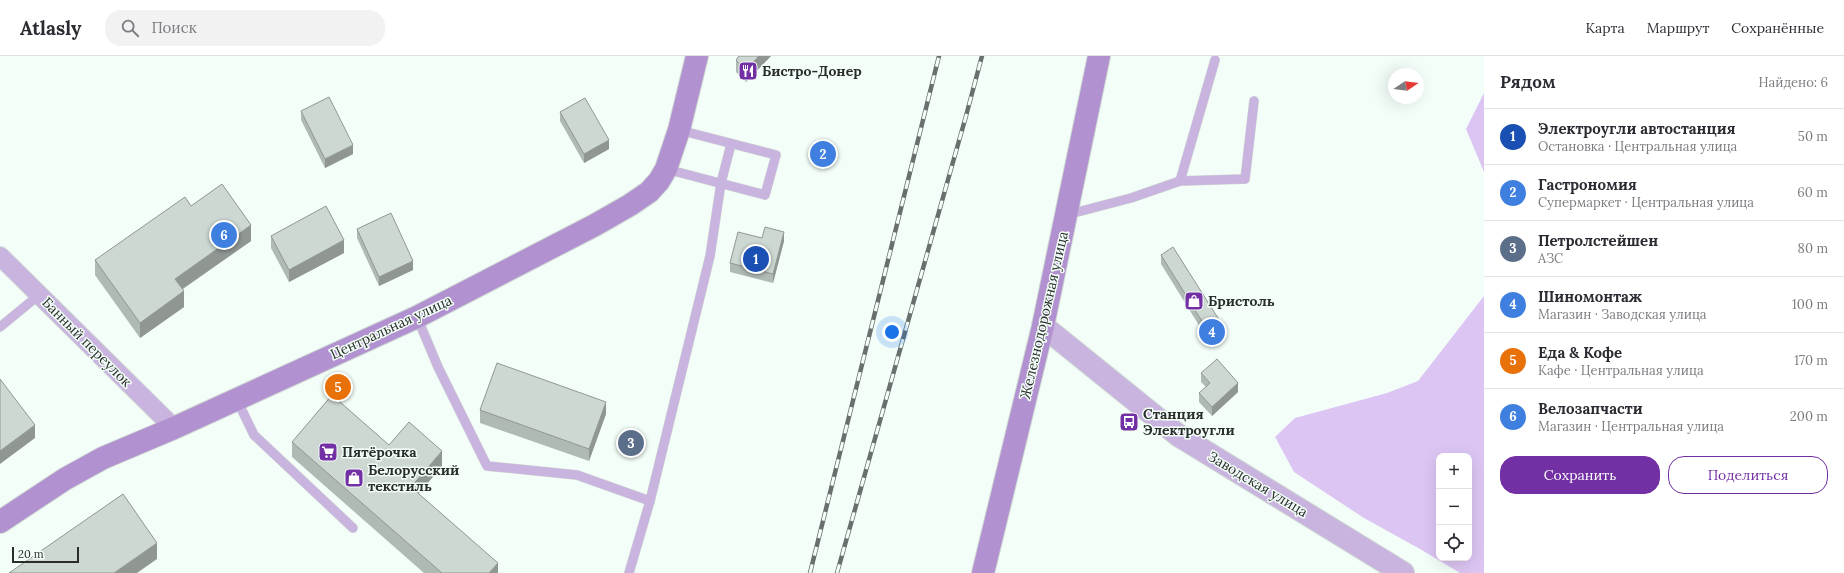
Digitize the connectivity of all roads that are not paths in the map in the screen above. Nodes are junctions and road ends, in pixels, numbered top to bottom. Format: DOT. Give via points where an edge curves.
graph roads {
  1 [pos="697,56"];
  2 [pos="1099,56"];
  3 [pos="1215,60"];
  4 [pos="1254,101"];
  5 [pos="680,130"];
  6 [pos="730,144"];
  7 [pos="666,170"];
  8 [pos="1180,181"];
  9 [pos="721,184"];
  10 [pos="1066,216"];
  11 [pos="0,256"];
  12 [pos="39,295"];
  13 [pos="417,317"];
  14 [pos="1043,326"];
  15 [pos="0,327"];
  16 [pos="237,400"];
  17 [pos="174,428"];
  18 [pos="650,501"];
  19 [pos="0,522"];
  20 [pos="353,528"];
  21 [pos="629,573"];
  22 [pos="983,573"];
  23 [pos="1403,573"];
  1 -- 5 [label="main road, Центральная улица"];
  2 -- 10 [label="main road, Железнодорожная улица"];
  3 -- 8 [label="lane"];
  4 -- 8 [label="lane" via="1245,179"];
  5 -- 6 [label="lane"];
  5 -- 7 [label="main road, Центральная улица"];
  6 -- 9 [label="lane"];
  6 -- 9 [label="lane" via="776,155 765,195"];
  7 -- 9 [label="lane"];
  7 -- 13 [label="main road, Центральная улица" via="649,192 595,225"];
  8 -- 10 [label="lane"];
  9 -- 18 [label="lane" via="710,256"];
  10 -- 14 [label="main road, Железнодорожная улица"];
  11 -- 12 [label="street, Банный переулок"];
  12 -- 15 [label="lane"];
  12 -- 17 [label="street, Банный переулок"];
  13 -- 16 [label="main road, Центральная улица"];
  13 -- 18 [label="lane" via="438,367 487,466 577,475"];
  14 -- 22 [label="main road, Железнодорожная улица"];
  14 -- 23 [label="street, Заводская улица" via="1178,435"];
  16 -- 17 [label="main road, Центральная улица"];
  16 -- 20 [label="lane" via="254,435"];
  17 -- 19 [label="main road, Центральная улица" via="103,458 65,479"];
  18 -- 21 [label="lane"];
}
